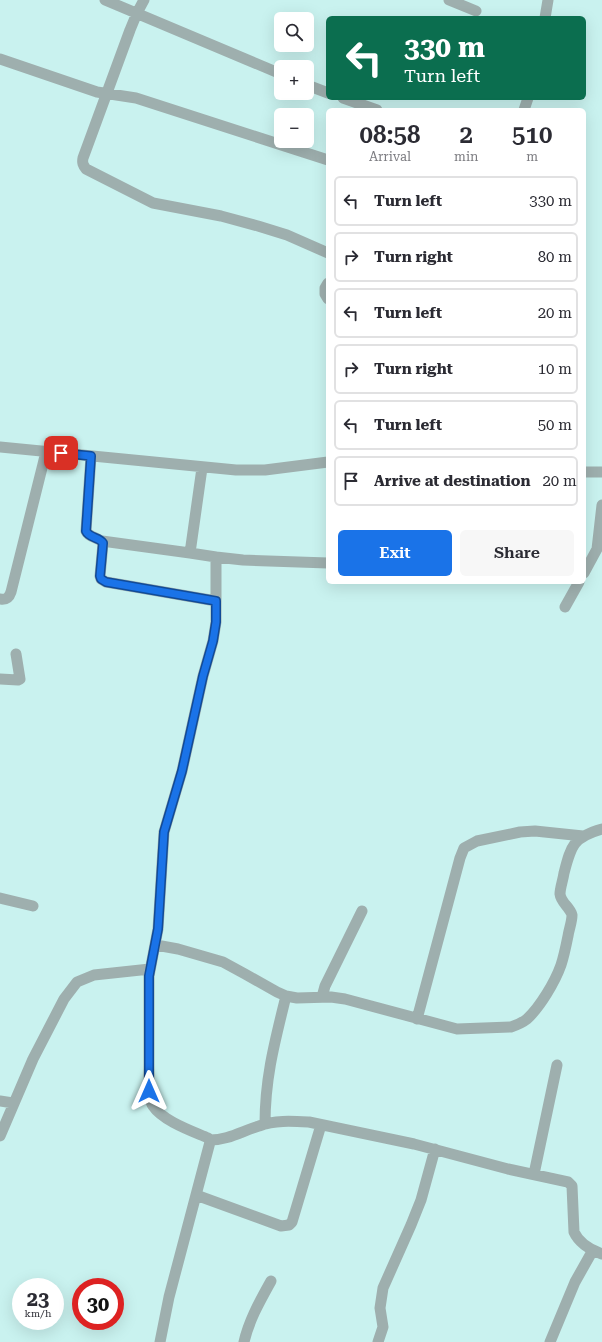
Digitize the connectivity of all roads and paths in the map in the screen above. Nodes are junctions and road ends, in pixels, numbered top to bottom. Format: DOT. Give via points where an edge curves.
graph roads {
  1 [pos="105,0"];
  2 [pos="144,0"];
  3 [pos="449,0"];
  4 [pos="548,0"];
  5 [pos="476,11"];
  6 [pos="137,12"];
  7 [pos="545,16"];
  8 [pos="0,59"];
  9 [pos="274,71"];
  10 [pos="314,88"];
  11 [pos="326,92"];
  12 [pos="106,93"];
  13 [pos="349,100"];
  14 [pos="371,108"];
  15 [pos="326,159"];
  16 [pos="326,252"];
  17 [pos="0,447"];
  18 [pos="46,452"];
  19 [pos="91,456"];
  20 [pos="326,462"];
  21 [pos="202,468"];
  22 [pos="586,472"];
  23 [pos="602,472"];
  24 [pos="602,505"];
  25 [pos="102,541"];
  26 [pos="190,553"];
  27 [pos="216,557"];
  28 [pos="326,563"];
  29 [pos="586,569"];
  30 [pos="578,584"];
  31 [pos="0,599"];
  32 [pos="216,601"];
  33 [pos="565,607"];
  34 [pos="16,654"];
  35 [pos="0,679"];
  36 [pos="602,829"];
  37 [pos="583,836"];
  38 [pos="0,898"];
  39 [pos="33,906"];
  40 [pos="362,911"];
  41 [pos="156,945"];
  42 [pos="150,969"];
  43 [pos="286,996"];
  44 [pos="322,997"];
  45 [pos="417,1019"];
  46 [pos="557,1065"];
  47 [pos="0,1101"];
  48 [pos="13,1103"];
  49 [pos="265,1124"];
  50 [pos="321,1125"];
  51 [pos="0,1136"];
  52 [pos="210,1140"];
  53 [pos="435,1149"];
  54 [pos="534,1174"];
  55 [pos="196,1195"];
  56 [pos="598,1252"];
  57 [pos="271,1281"];
  58 [pos="160,1342"];
  59 [pos="244,1342"];
  60 [pos="378,1342"];
  61 [pos="550,1342"];
  1 -- 6 [label="street"];
  2 -- 6 [label="street"];
  3 -- 5 [label="street"];
  4 -- 7 [label="street"];
  6 -- 9 [label="street"];
  6 -- 12 [label="street"];
  8 -- 12 [label="street"];
  10 -- 11 [label="street"];
  12 -- 15 [label="street" via="136,98"];
  12 -- 16 [label="street" via="82,158 86,169 153,202 258,226"];
  13 -- 14 [label="street"];
  17 -- 18 [label="street"];
  18 -- 19 [label="street"];
  18 -- 31 [label="street" via="11,592 6,600"];
  19 -- 21 [label="street"];
  19 -- 25 [label="street" via="86,531"];
  20 -- 21 [label="street" via="265,470"];
  21 -- 26 [label="street"];
  22 -- 23 [label="street"];
  24 -- 29 [label="street" via="599,542"];
  25 -- 26 [label="street"];
  25 -- 32 [label="street" via="100,576 103,581"];
  26 -- 27 [label="street"];
  27 -- 28 [label="street"];
  27 -- 32 [label="street"];
  30 -- 33 [label="street"];
  32 -- 41 [label="street" via="213,641 182,771 164,832"];
  34 -- 35 [label="street" via="20,679"];
  36 -- 37 [label="street"];
  37 -- 45 [label="street" via="520,832 477,841 464,848"];
  37 -- 45 [label="street" via="570,850 561,887 563,903 572,914 561,965 536,1009 526,1020 511,1027 457,1029"];
  38 -- 39 [label="street"];
  40 -- 44 [label="street" via="324,986"];
  41 -- 42 [label="street"];
  41 -- 43 [label="street" via="223,962"];
  42 -- 48 [label="street" via="94,975 77,982 64,999"];
  42 -- 52 [label="street" via="150,1100 154,1108 168,1120"];
  43 -- 44 [label="street"];
  43 -- 49 [label="street" via="267,1082"];
  44 -- 45 [label="street" via="345,999"];
  46 -- 54 [label="street"];
  47 -- 48 [label="street"];
  48 -- 51 [label="street"];
  49 -- 50 [label="street" via="292,1121"];
  49 -- 52 [label="street" via="228,1138"];
  50 -- 53 [label="street"];
  50 -- 55 [label="street" via="289,1225 281,1226"];
  52 -- 55 [label="street"];
  53 -- 54 [label="street"];
  53 -- 60 [label="street" via="421,1200 383,1288 380,1308 383,1327"];
  54 -- 56 [label="street" via="568,1182 572,1186 574,1232 577,1238"];
  55 -- 58 [label="street" via="169,1296"];
  56 -- 61 [label="street" via="575,1282"];
  57 -- 59 [label="street" via="257,1305"];
}
